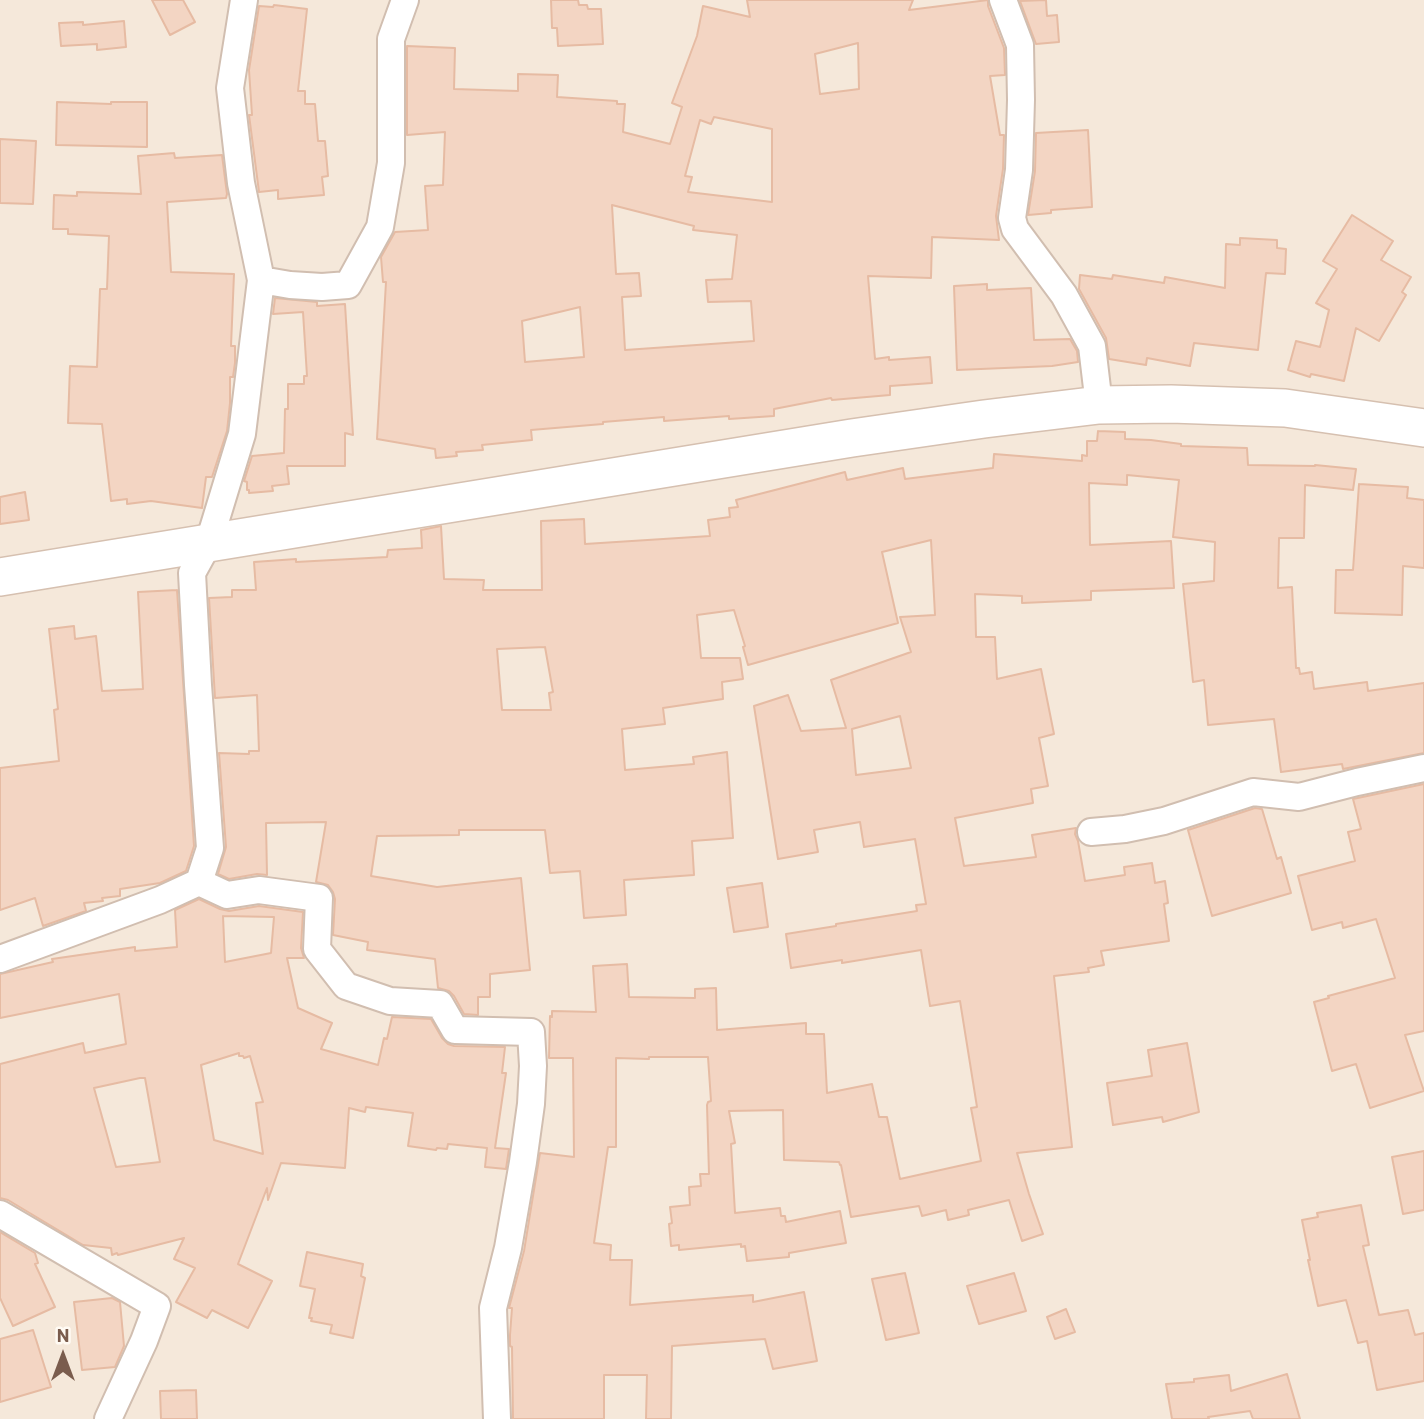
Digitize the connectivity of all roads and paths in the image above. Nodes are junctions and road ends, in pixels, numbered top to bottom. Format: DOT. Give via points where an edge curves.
graph roads {
  1 [pos="244,0"];
  2 [pos="405,0"];
  3 [pos="1003,0"];
  4 [pos="261,280"];
  5 [pos="1099,405"];
  6 [pos="1424,428"];
  7 [pos="209,542"];
  8 [pos="0,577"];
  9 [pos="1424,768"];
  10 [pos="1091,832"];
  11 [pos="199,882"];
  12 [pos="0,959"];
  13 [pos="0,1214"];
  14 [pos="108,1419"];
  15 [pos="497,1419"];
  1 -- 4 [label="street" via="230,88 241,183"];
  2 -- 4 [label="street" via="391,38 391,163 380,227 348,285"];
  3 -- 5 [label="street" via="1020,45 1018,170 1012,218 1092,346"];
  4 -- 7 [label="street" via="242,434"];
  5 -- 6 [label="main road" via="1285,408"];
  5 -- 7 [label="main road" via="865,436"];
  7 -- 8 [label="main road"];
  7 -- 11 [label="street" via="192,573 210,848"];
  9 -- 10 [label="street" via="1299,797 1253,792 1164,821"];
  11 -- 12 [label="street"];
  11 -- 15 [label="street" via="227,895 259,890 319,898 317,949 346,986 390,1001 440,1004 455,1030 531,1032 531,1104 508,1248 493,1308"];
  13 -- 14 [label="street" via="156,1306"];
}
